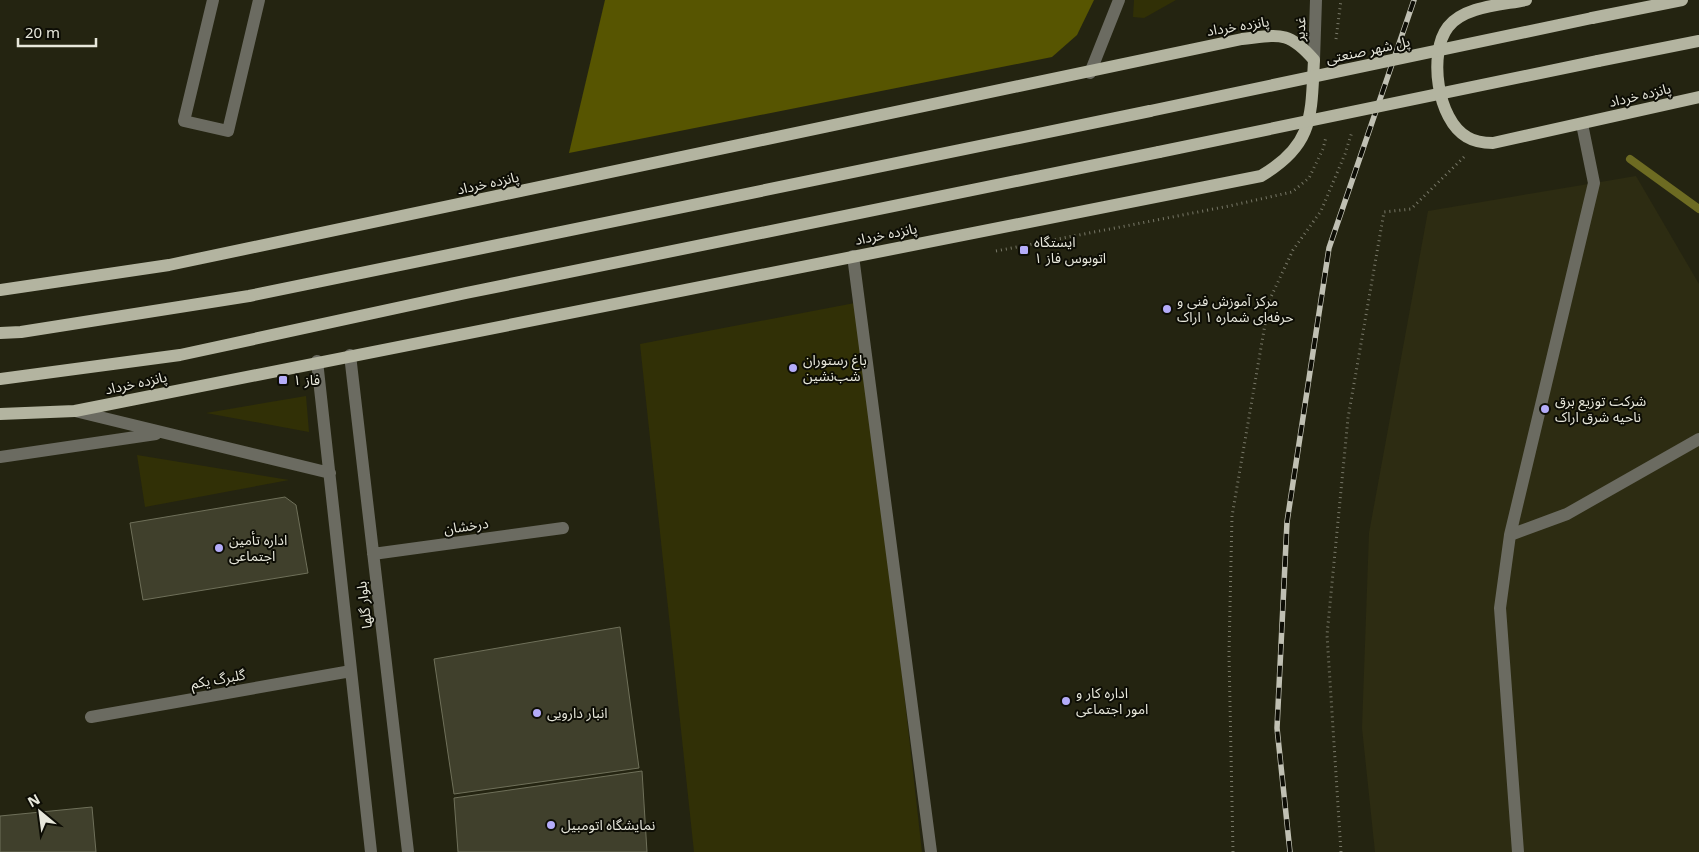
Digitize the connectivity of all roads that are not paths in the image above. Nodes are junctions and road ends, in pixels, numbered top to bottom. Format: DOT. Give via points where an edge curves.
graph roads {
  1 [pos="213,0"];
  2 [pos="259,0"];
  3 [pos="1119,0"];
  4 [pos="1316,0"];
  5 [pos="1526,0"];
  6 [pos="1682,0"];
  7 [pos="1699,41"];
  8 [pos="1314,60"];
  9 [pos="1090,72"];
  10 [pos="1313,77"];
  11 [pos="1699,97"];
  12 [pos="1582,124"];
  13 [pos="854,256"];
  14 [pos="0,290"];
  15 [pos="0,333"];
  16 [pos="350,355"];
  17 [pos="317,361"];
  18 [pos="0,379"];
  19 [pos="75,410"];
  20 [pos="0,414"];
  21 [pos="164,432"];
  22 [pos="1699,439"];
  23 [pos="0,457"];
  24 [pos="330,473"];
  25 [pos="564,528"];
  26 [pos="1510,535"];
  27 [pos="373,554"];
  28 [pos="351,671"];
  29 [pos="91,717"];
  30 [pos="372,852"];
  31 [pos="408,852"];
  32 [pos="932,852"];
  33 [pos="1518,852"];
  1 -- 2 [label="street" via="184,121 228,131"];
  3 -- 9 [label="street"];
  4 -- 8 [label="street, غدیر"];
  5 -- 12 [label="main road, پانزده خرداد" via="1468,12 1449,26 1439,44 1436,64 1444,109 1466,137 1478,142 1493,143"];
  6 -- 10 [label="main road, پل شهر صنعتی, bridge"];
  7 -- 18 [label="main road, پانزده خرداد, bridge" via="466,293 180,355"];
  8 -- 9 [label="main road, پانزده خرداد" via="1299,43 1279,35 1242,39"];
  8 -- 10 [label="main road, پانزده خرداد"];
  9 -- 14 [label="main road, پانزده خرداد" via="169,265"];
  10 -- 13 [label="main road, پانزده خرداد" via="1308,125 1298,147 1281,164 1261,176"];
  10 -- 15 [label="main road, پل شهر صنعتی, bridge" via="249,296"];
  11 -- 12 [label="main road, پانزده خرداد"];
  12 -- 26 [label="street" via="1594,183"];
  13 -- 16 [label="main road, پانزده خرداد"];
  13 -- 32 [label="street"];
  16 -- 17 [label="main road, پانزده خرداد"];
  16 -- 27 [label="street, بلوار گلها"];
  17 -- 19 [label="main road, پانزده خرداد"];
  17 -- 24 [label="street, بلوار گلها"];
  19 -- 20 [label="main road, پانزده خرداد"];
  19 -- 21 [label="street"];
  21 -- 23 [label="street"];
  21 -- 24 [label="street"];
  22 -- 26 [label="street" via="1567,514"];
  24 -- 28 [label="street, بلوار گلها"];
  25 -- 27 [label="street, درخشان"];
  26 -- 33 [label="street" via="1500,608"];
  27 -- 31 [label="street, بلوار گلها"];
  28 -- 29 [label="street, گلبرگ یکم"];
  28 -- 30 [label="street, بلوار گلها"];
}
